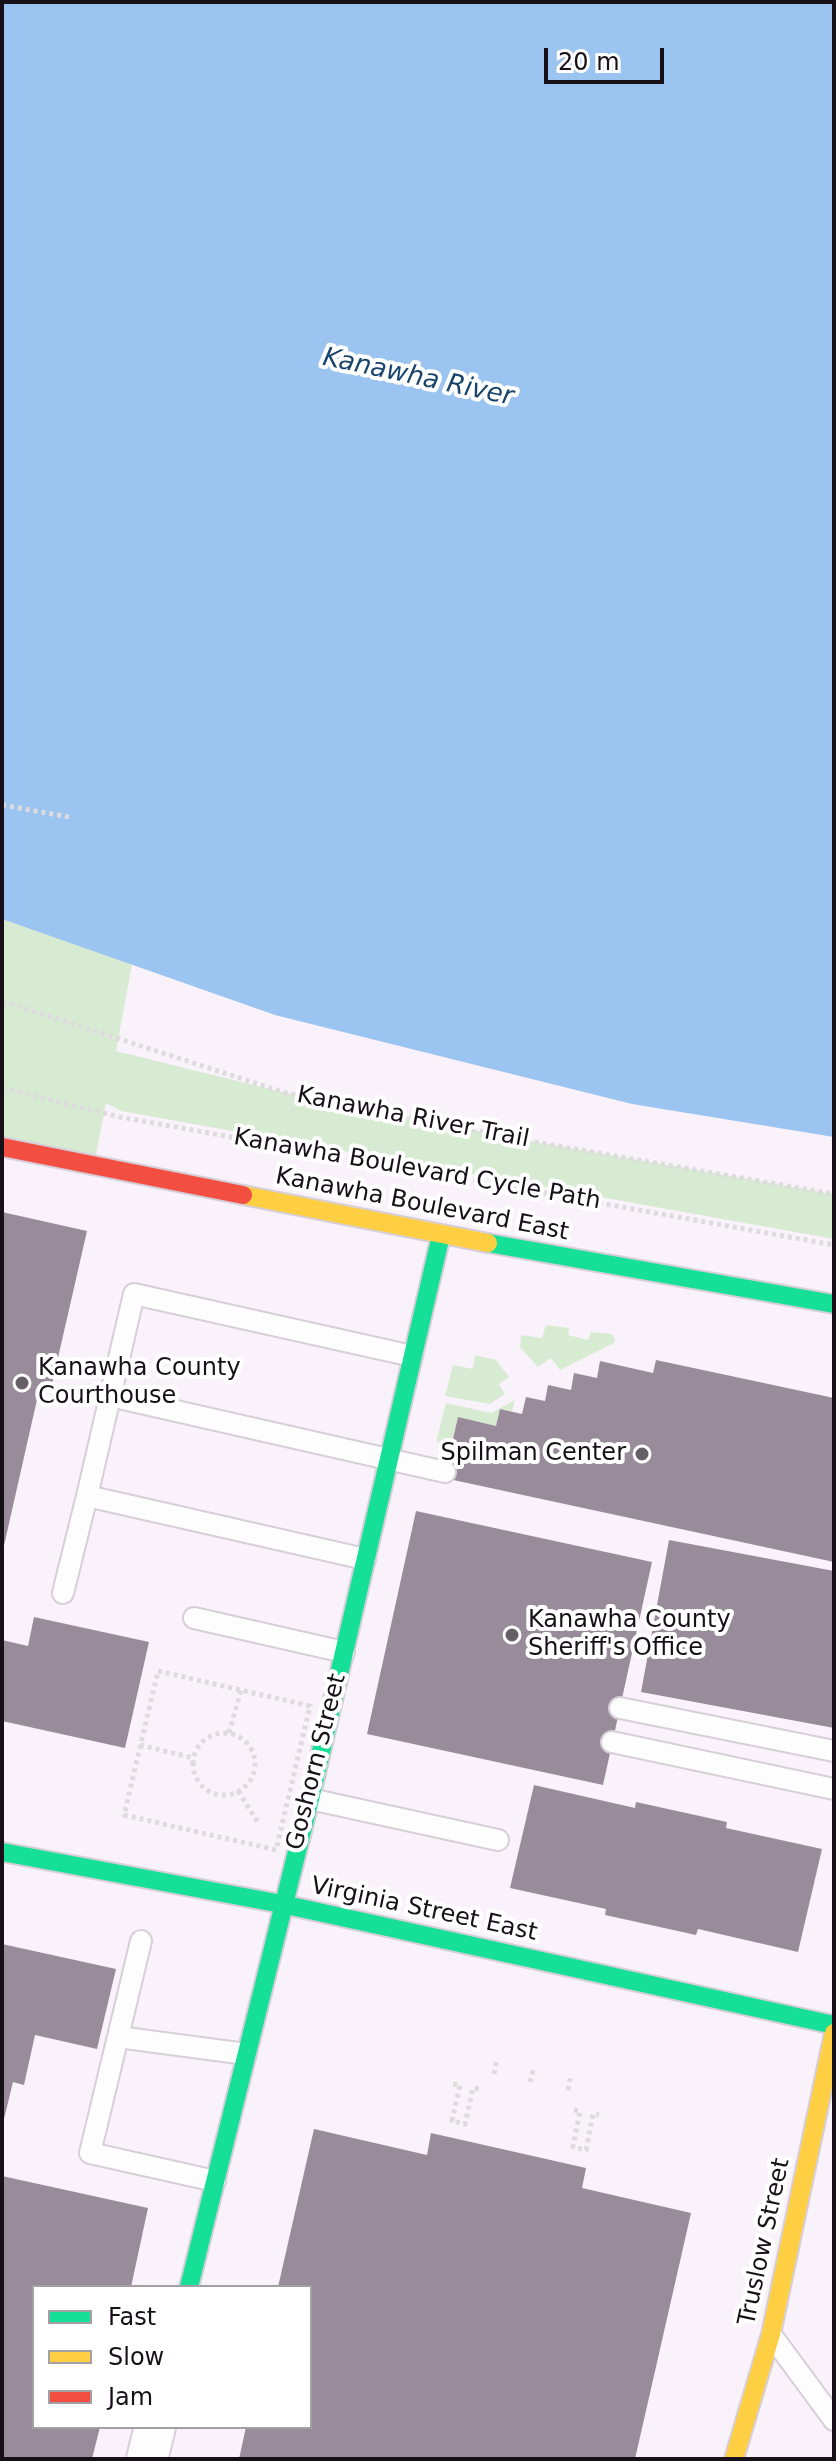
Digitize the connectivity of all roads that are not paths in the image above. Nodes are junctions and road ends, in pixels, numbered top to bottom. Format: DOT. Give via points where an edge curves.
graph roads {
  1 [pos="2,1147"];
  2 [pos="441,1235"];
  3 [pos="834,1304"];
  4 [pos="412,1356"];
  5 [pos="110,1396"];
  6 [pos="389,1460"];
  7 [pos="445,1472"];
  8 [pos="87,1496"];
  9 [pos="365,1559"];
  10 [pos="63,1593"];
  11 [pos="194,1618"];
  12 [pos="344,1652"];
  13 [pos="620,1708"];
  14 [pos="612,1742"];
  15 [pos="834,1751"];
  16 [pos="834,1789"];
  17 [pos="310,1799"];
  18 [pos="498,1840"];
  19 [pos="2,1852"];
  20 [pos="282,1904"];
  21 [pos="141,1941"];
  22 [pos="834,2025"];
  23 [pos="834,2033"];
  24 [pos="118,2037"];
  25 [pos="246,2054"];
  26 [pos="215,2181"];
  27 [pos="189,2285"];
  28 [pos="771,2334"];
  29 [pos="834,2420"];
  30 [pos="154,2429"];
  31 [pos="147,2459"];
  32 [pos="734,2459"];
  1 -- 2 [label="main road, Kanawha Boulevard East"];
  2 -- 3 [label="main road, Kanawha Boulevard East"];
  2 -- 4 [label="main road, Goshorn Street"];
  4 -- 5 [label="lane" via="134,1294"];
  4 -- 6 [label="main road, Goshorn Street"];
  5 -- 6 [label="lane"];
  5 -- 8 [label="lane"];
  6 -- 7 [label="lane"];
  6 -- 9 [label="main road, Goshorn Street"];
  8 -- 9 [label="lane"];
  8 -- 10 [label="lane"];
  9 -- 12 [label="main road, Goshorn Street"];
  11 -- 12 [label="lane"];
  12 -- 17 [label="main road, Goshorn Street"];
  13 -- 15 [label="lane"];
  14 -- 16 [label="lane"];
  17 -- 18 [label="lane"];
  17 -- 20 [label="main road, Goshorn Street"];
  19 -- 20 [label="main road, Virginia Street East"];
  20 -- 22 [label="main road, Virginia Street East"];
  20 -- 25 [label="main road, Goshorn Street"];
  21 -- 24 [label="lane"];
  23 -- 28 [label="main road, Truslow Street"];
  24 -- 25 [label="lane"];
  24 -- 26 [label="lane" via="90,2153"];
  25 -- 26 [label="main road, Goshorn Street"];
  26 -- 27 [label="main road, Goshorn Street"];
  28 -- 29 [label="lane"];
  28 -- 32 [label="main road, Truslow Street"];
  30 -- 31 [label="street"];
}
